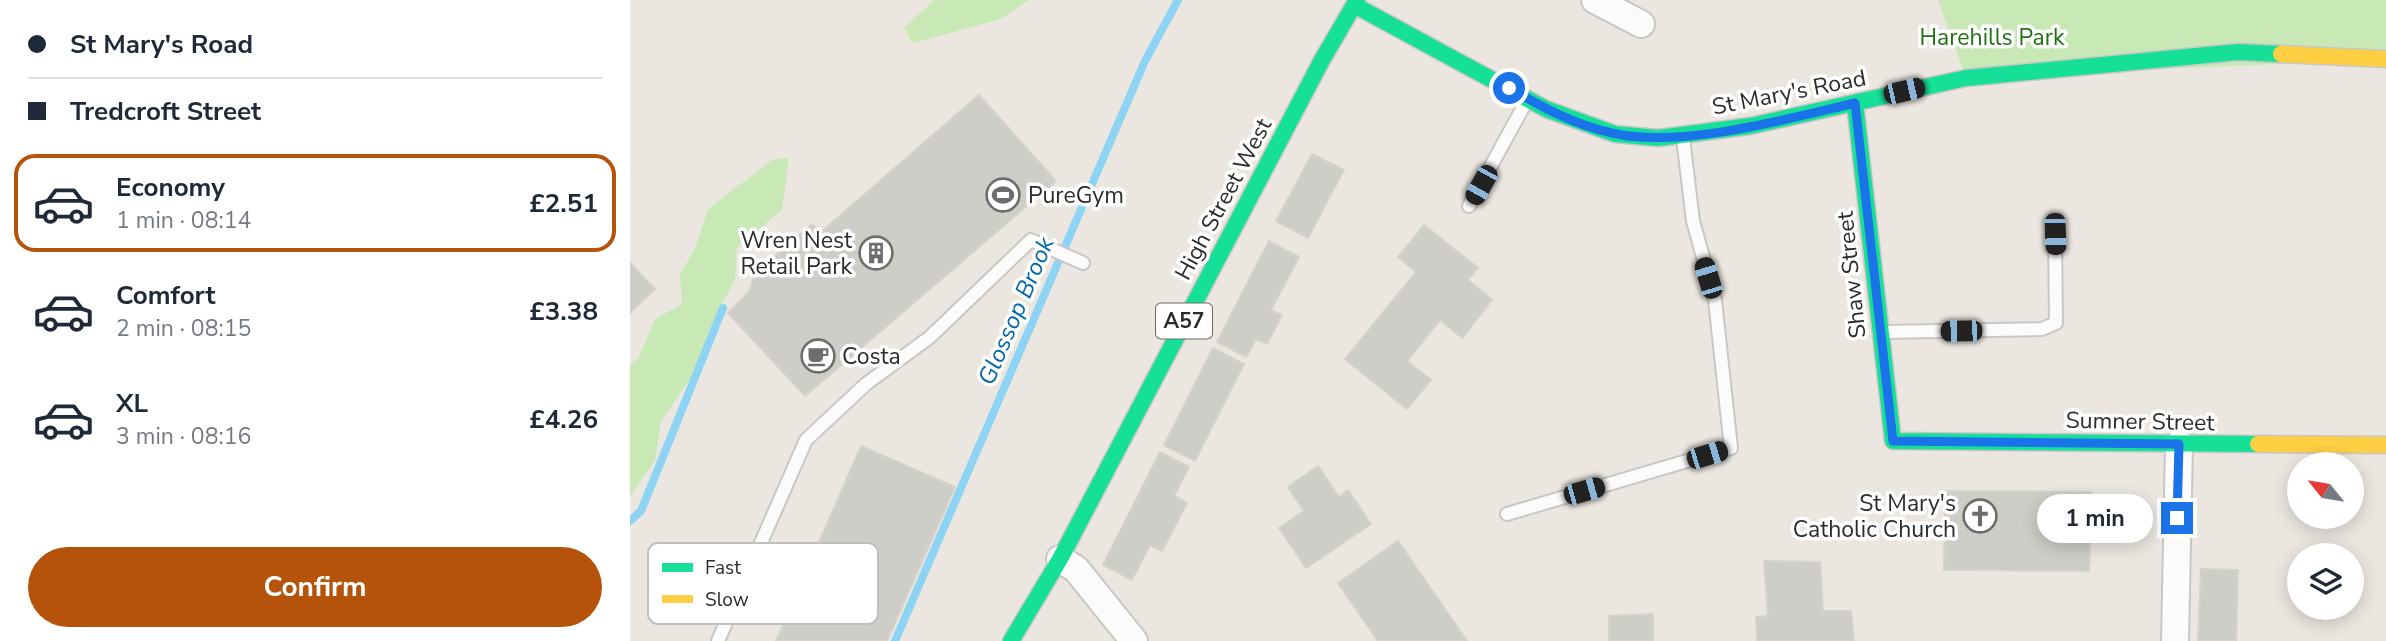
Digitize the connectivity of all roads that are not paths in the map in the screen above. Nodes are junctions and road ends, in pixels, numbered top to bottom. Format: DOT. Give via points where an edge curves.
graph roads {
  1 [pos="1595,0"];
  2 [pos="1355,3"];
  3 [pos="1641,24"];
  4 [pos="2386,59"];
  5 [pos="1528,99"];
  6 [pos="1855,103"];
  7 [pos="1683,135"];
  8 [pos="1469,206"];
  9 [pos="2055,234"];
  10 [pos="1083,263"];
  11 [pos="1881,332"];
  12 [pos="1893,441"];
  13 [pos="2179,444"];
  14 [pos="2386,445"];
  15 [pos="1507,514"];
  16 [pos="761,543"];
  17 [pos="1060,559"];
  18 [pos="725,624"];
  19 [pos="718,641"];
  20 [pos="1011,641"];
  21 [pos="1135,641"];
  22 [pos="2175,641"];
  1 -- 3 [label="street"];
  2 -- 5 [label="street, St Mary's Road"];
  2 -- 17 [label="street, High Street West / A57"];
  4 -- 6 [label="street, St Mary's Road" via="2238,52 1966,78"];
  5 -- 7 [label="street, St Mary's Road" via="1615,134"];
  5 -- 8 [label="lane"];
  6 -- 7 [label="street, St Mary's Road" via="1750,127"];
  6 -- 11 [label="street, Shaw Street"];
  7 -- 15 [label="lane" via="1693,221 1715,300 1731,448"];
  9 -- 11 [label="lane" via="2056,323 2042,329"];
  10 -- 16 [label="lane" via="1031,240 930,337 866,384 806,440"];
  11 -- 12 [label="street, Shaw Street"];
  12 -- 13 [label="street, Sumner Street"];
  13 -- 14 [label="street, Sumner Street"];
  13 -- 22 [label="street"];
  17 -- 20 [label="street, High Street West / A57"];
  17 -- 21 [label="street" via="1076,569"];
  18 -- 19 [label="lane"];
}
